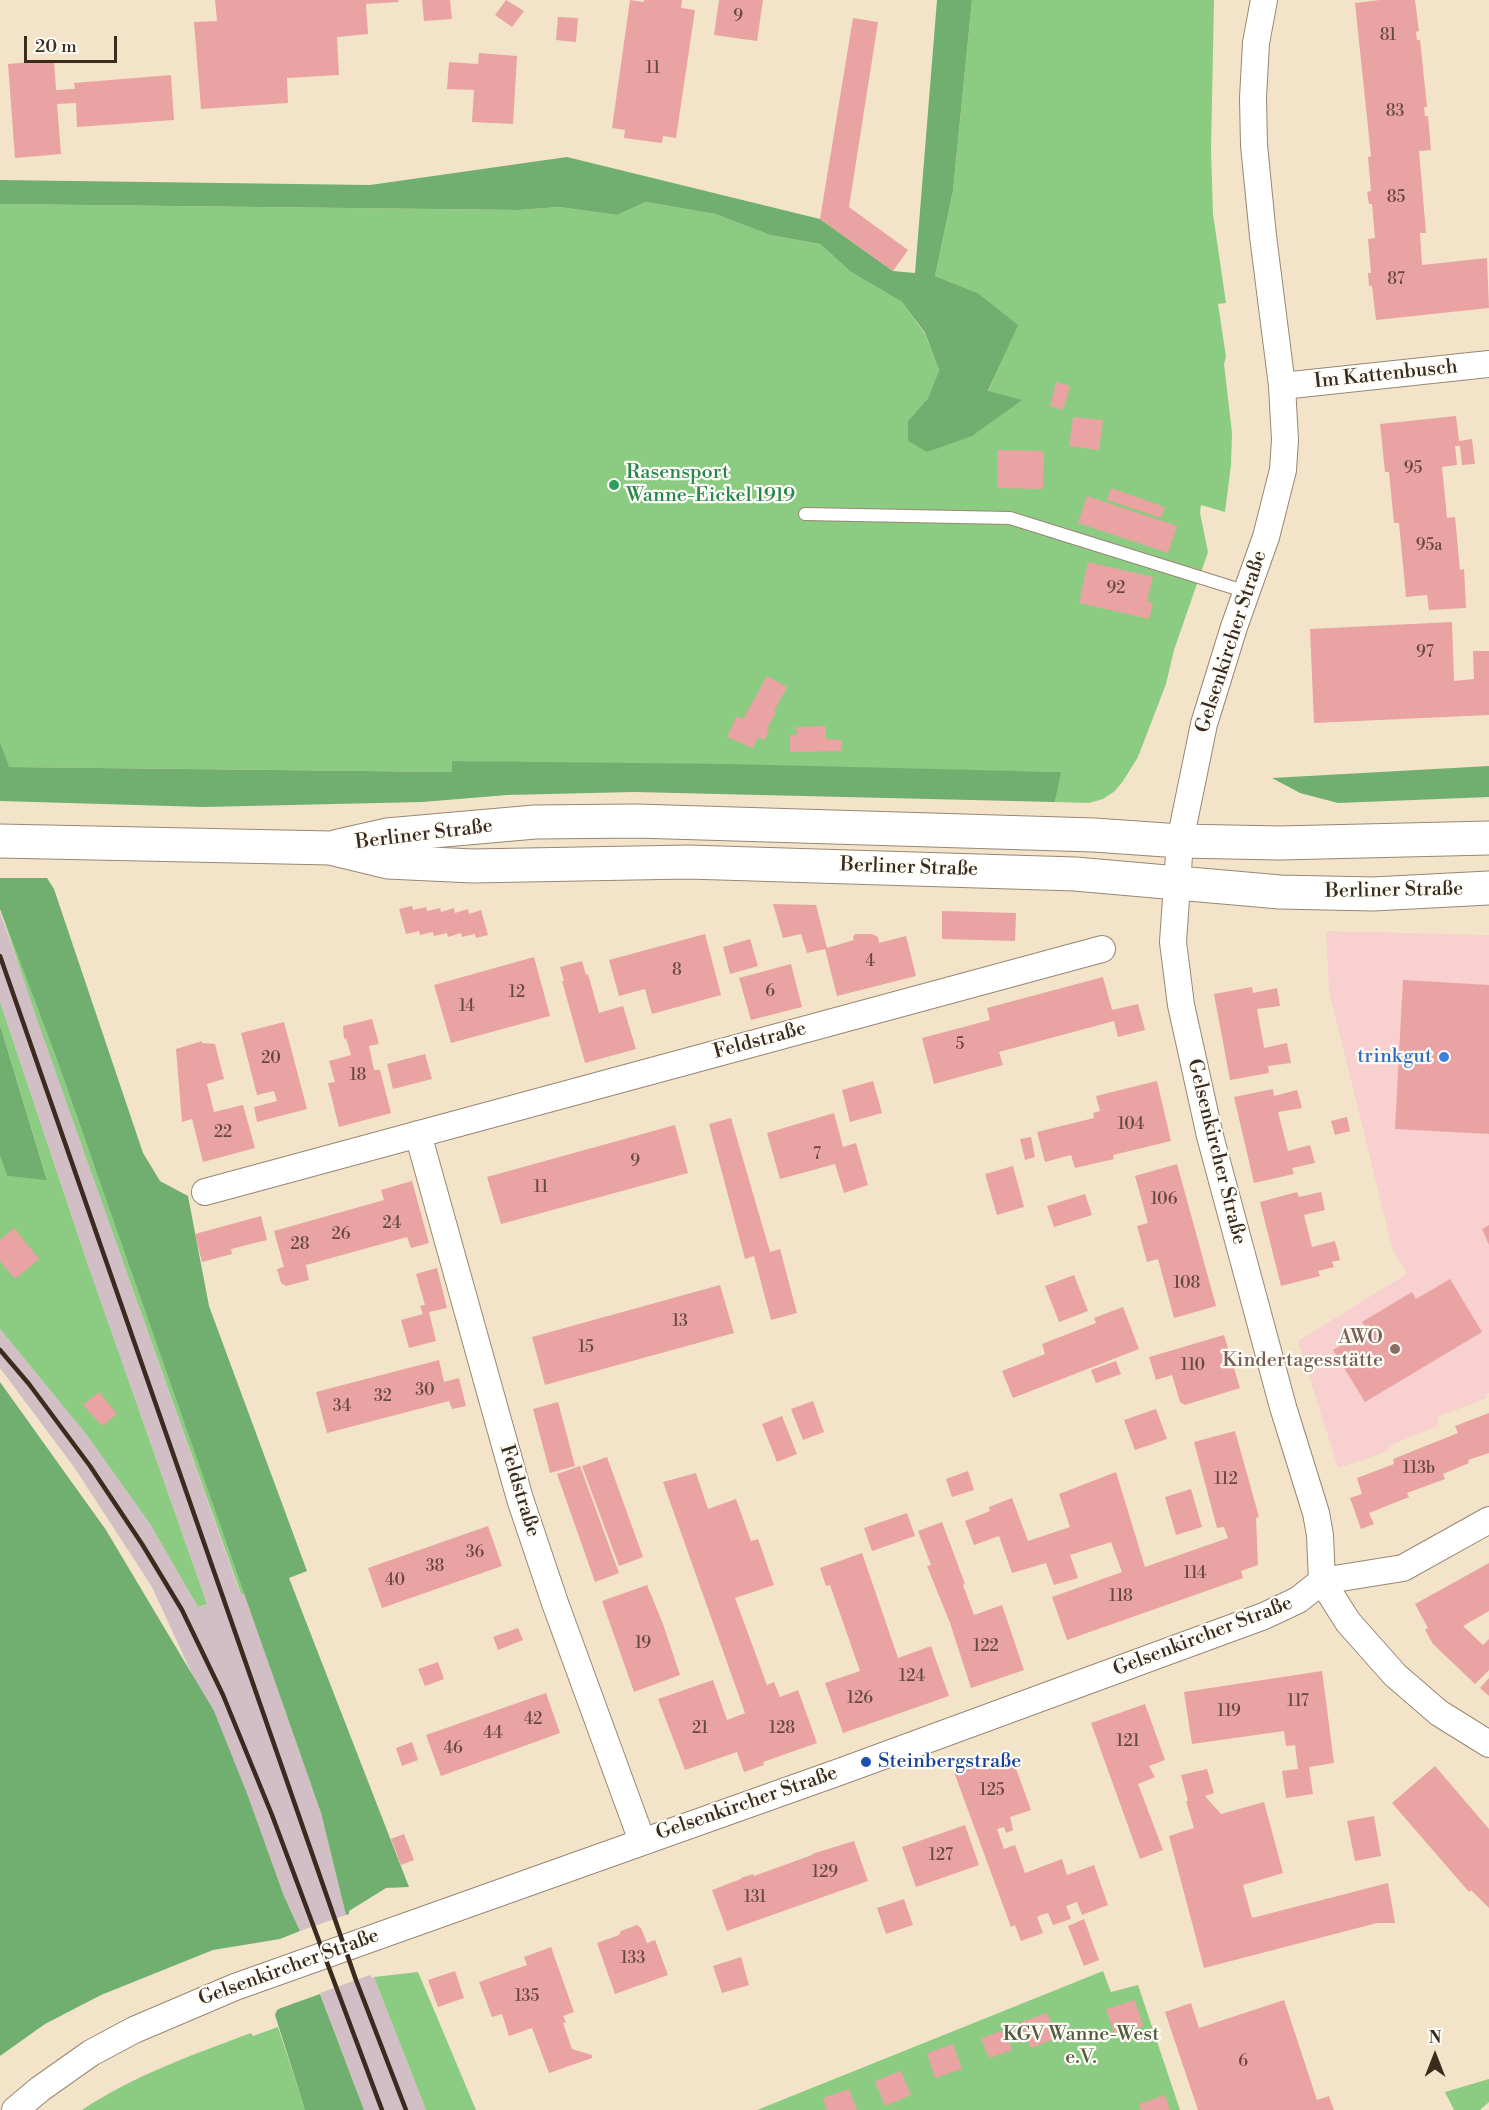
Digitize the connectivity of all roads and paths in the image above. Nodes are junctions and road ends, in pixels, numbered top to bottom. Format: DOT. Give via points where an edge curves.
graph roads {
  1 [pos="1264,0"];
  2 [pos="1489,364"];
  3 [pos="1282,386"];
  4 [pos="805,514"];
  5 [pos="1247,592"];
  6 [pos="1489,838"];
  7 [pos="0,841"];
  8 [pos="1180,841"];
  9 [pos="330,848"];
  10 [pos="1177,882"];
  11 [pos="1489,888"];
  12 [pos="1102,949"];
  13 [pos="418,1134"];
  14 [pos="205,1192"];
  15 [pos="1489,1520"];
  16 [pos="1322,1581"];
  17 [pos="1489,1744"];
  18 [pos="642,1841"];
  19 [pos="15,2110"];
  1 -- 3 [label="street, Gelsenkircher Straße" via="1256,43 1254,146"];
  2 -- 3 [label="street, Im Kattenbusch"];
  3 -- 5 [label="street, Gelsenkircher Straße" via="1283,470"];
  4 -- 5 [label="lane" via="1010,518"];
  5 -- 8 [label="street, Gelsenkircher Straße" via="1204,724"];
  6 -- 8 [label="main road, Berliner Straße"];
  7 -- 9 [label="main road, Berliner Straße"];
  8 -- 9 [label="main road, Berliner Straße" via="637,821 535,822 387,835"];
  8 -- 10 [label="street, Gelsenkircher Straße"];
  9 -- 10 [label="main road, Berliner Straße" via="388,862 473,866 688,862 1066,873"];
  10 -- 11 [label="main road, Berliner Straße" via="1280,892 1373,894"];
  10 -- 16 [label="street, Gelsenkircher Straße" via="1173,942 1181,1005 1210,1136 1283,1407 1317,1513"];
  12 -- 13 [label="street, Feldstraße"];
  13 -- 14 [label="street, Feldstraße"];
  13 -- 18 [label="street, Feldstraße" via="520,1499"];
  15 -- 16 [label="street" via="1403,1568"];
  16 -- 17 [label="street" via="1347,1622 1395,1675 1439,1713"];
  16 -- 18 [label="street, Gelsenkircher Straße" via="1298,1600 1264,1616"];
  18 -- 19 [label="street, Gelsenkircher Straße" via="181,2008 91,2053"];
}
